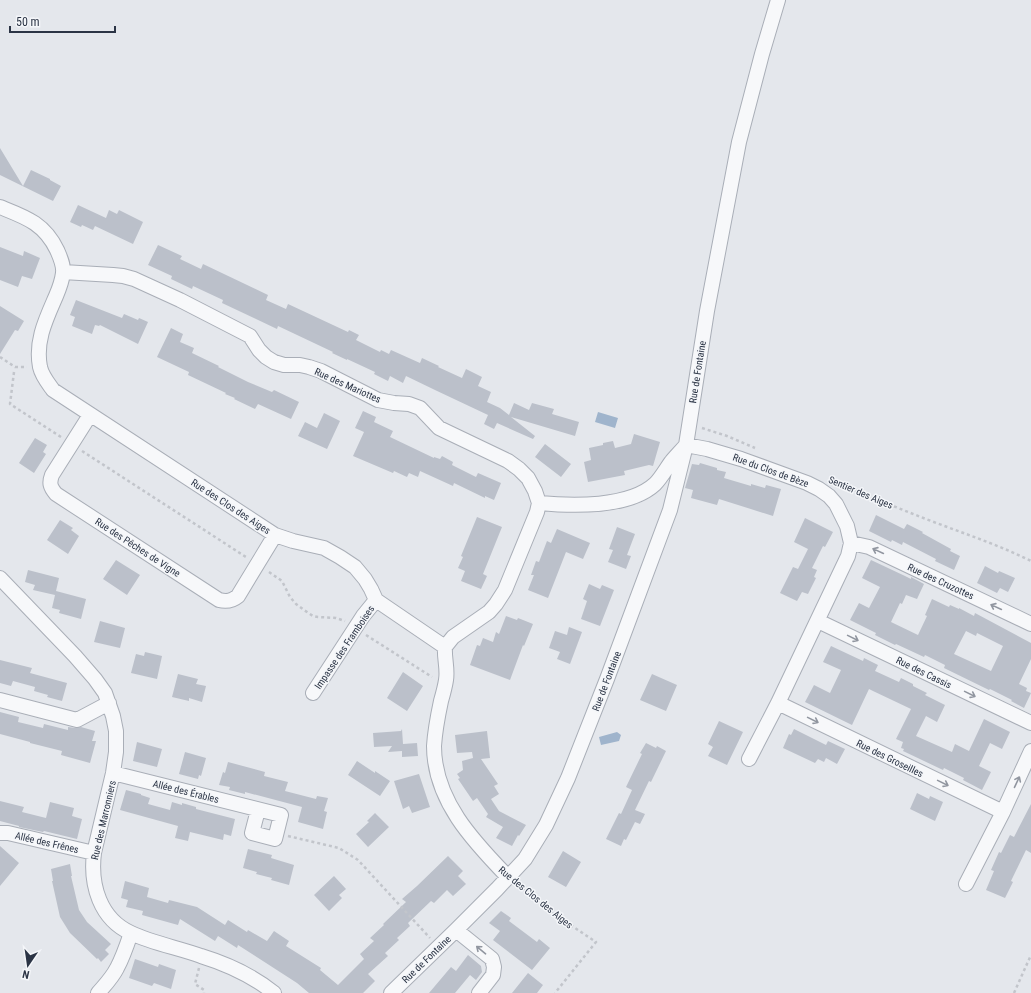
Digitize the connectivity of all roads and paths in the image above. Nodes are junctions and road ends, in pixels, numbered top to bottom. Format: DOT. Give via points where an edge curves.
graph roads {
  1 [pos="778,0"];
  2 [pos="0,207"];
  3 [pos="63,272"];
  4 [pos="0,357"];
  5 [pos="40,367"];
  6 [pos="14,372"];
  7 [pos="90,415"];
  8 [pos="689,425"];
  9 [pos="71,444"];
  10 [pos="686,445"];
  11 [pos="756,448"];
  12 [pos="828,478"];
  13 [pos="539,503"];
  14 [pos="276,535"];
  15 [pos="851,543"];
  16 [pos="1031,561"];
  17 [pos="257,564"];
  18 [pos="0,578"];
  19 [pos="376,600"];
  20 [pos="818,621"];
  21 [pos="1031,624"];
  22 [pos="356,628"];
  23 [pos="445,647"];
  24 [pos="446,680"];
  25 [pos="313,693"];
  26 [pos="0,700"];
  27 [pos="109,703"];
  28 [pos="778,703"];
  29 [pos="1031,723"];
  30 [pos="1031,752"];
  31 [pos="749,758"];
  32 [pos="113,773"];
  33 [pos="258,810"];
  34 [pos="1003,812"];
  35 [pos="0,833"];
  36 [pos="277,834"];
  37 [pos="94,853"];
  38 [pos="508,877"];
  39 [pos="966,884"];
  40 [pos="456,930"];
  41 [pos="131,933"];
  42 [pos="439,947"];
  43 [pos="1031,955"];
  44 [pos="202,956"];
  45 [pos="98,993"];
  46 [pos="204,993"];
  47 [pos="274,993"];
  48 [pos="391,993"];
  49 [pos="479,993"];
  50 [pos="555,993"];
  51 [pos="1014,993"];
  1 -- 8 [label="street, Rue de Fontaine" via="739,142 716,258"];
  2 -- 3 [label="street, Rue des Clos des Aiges" via="26,217 41,227 59,255"];
  3 -- 5 [label="street, Rue des Clos des Aiges" via="40,337"];
  3 -- 13 [label="street, Rue des Mariottes" via="134,279 250,336 266,357 274,362 309,367 378,400 420,408 439,428 508,461 519,469 528,478"];
  4 -- 5 [label="path" via="15,367"];
  5 -- 7 [label="street, Rue des Clos des Aiges" via="53,390"];
  6 -- 9 [label="path" via="10,404"];
  7 -- 9 [label="street, Rue des Pêches de Vigne"];
  7 -- 14 [label="street, Rue des Clos des Aiges"];
  8 -- 10 [label="street, Rue de Fontaine"];
  8 -- 11 [label="path"];
  9 -- 17 [label="path"];
  9 -- 17 [label="street, Rue des Pêches de Vigne" via="50,480 56,494 219,600 229,601 238,596"];
  10 -- 13 [label="street" via="655,484 642,494 606,503"];
  10 -- 15 [label="street, Rue du Clos de Bèze" via="741,458 819,489 836,504 847,526"];
  10 -- 38 [label="street, Rue de Fontaine" via="665,525 577,755 546,825 525,859"];
  12 -- 16 [label="path, Sentier des Aiges"];
  13 -- 23 [label="street" via="505,590 496,604 489,612 453,637"];
  14 -- 17 [label="street, Rue des Pêches de Vigne"];
  14 -- 19 [label="street, Rue des Clos des Aiges" via="324,548 340,557 355,567"];
  15 -- 20 [label="street" via="848,556"];
  21 -- 15 [label="street, Rue des Cruzottes, one-way" via="869,547"];
  17 -- 22 [label="path" via="282,581 296,604 313,616 340,619"];
  18 -- 27 [label="street, Rue des Marronniers" via="75,656 95,679"];
  19 -- 22 [label="street, Impasse des Framboises"];
  19 -- 23 [label="street, Rue des Clos des Aiges"];
  20 -- 28 [label="street"];
  20 -- 29 [label="street, Rue des Cassis, one-way"];
  22 -- 24 [label="path" via="436,680"];
  22 -- 25 [label="street, Impasse des Framboises"];
  23 -- 24 [label="street, Rue des Clos des Aiges"];
  24 -- 38 [label="street, Rue des Clos des Aiges" via="437,716 434,746 444,793 458,819"];
  26 -- 27 [label="street" via="77,720"];
  27 -- 32 [label="street, Rue des Marronniers" via="116,731"];
  28 -- 31 [label="street"];
  28 -- 34 [label="street, Rue des Groseilles, one-way"];
  34 -- 30 [label="street, one-way"];
  32 -- 33 [label="street, Allée des Érables"];
  32 -- 37 [label="street, Rue des Marronniers"];
  33 -- 36 [label="street, Allée des Érables" via="281,815"];
  33 -- 36 [label="street" via="252,834 275,840"];
  34 -- 39 [label="street"];
  35 -- 37 [label="street, Allée des Frênes"];
  36 -- 42 [label="path" via="339,848 358,860"];
  37 -- 41 [label="street, Rue des Marronniers" via="93,875 98,899 114,921"];
  38 -- 40 [label="street, Rue de Fontaine"];
  38 -- 50 [label="path, Rue des Clos des Aiges" via="554,914 596,942"];
  40 -- 42 [label="street, Rue de Fontaine"];
  49 -- 40 [label="street, one-way" via="493,975 492,959"];
  41 -- 44 [label="street, Rue des Marronniers"];
  41 -- 45 [label="street" via="117,969"];
  42 -- 48 [label="street, Rue de Fontaine"];
  43 -- 51 [label="path"];
  44 -- 46 [label="path" via="195,984 204,990"];
  44 -- 47 [label="street, Rue des Marronniers" via="243,973"];
}
